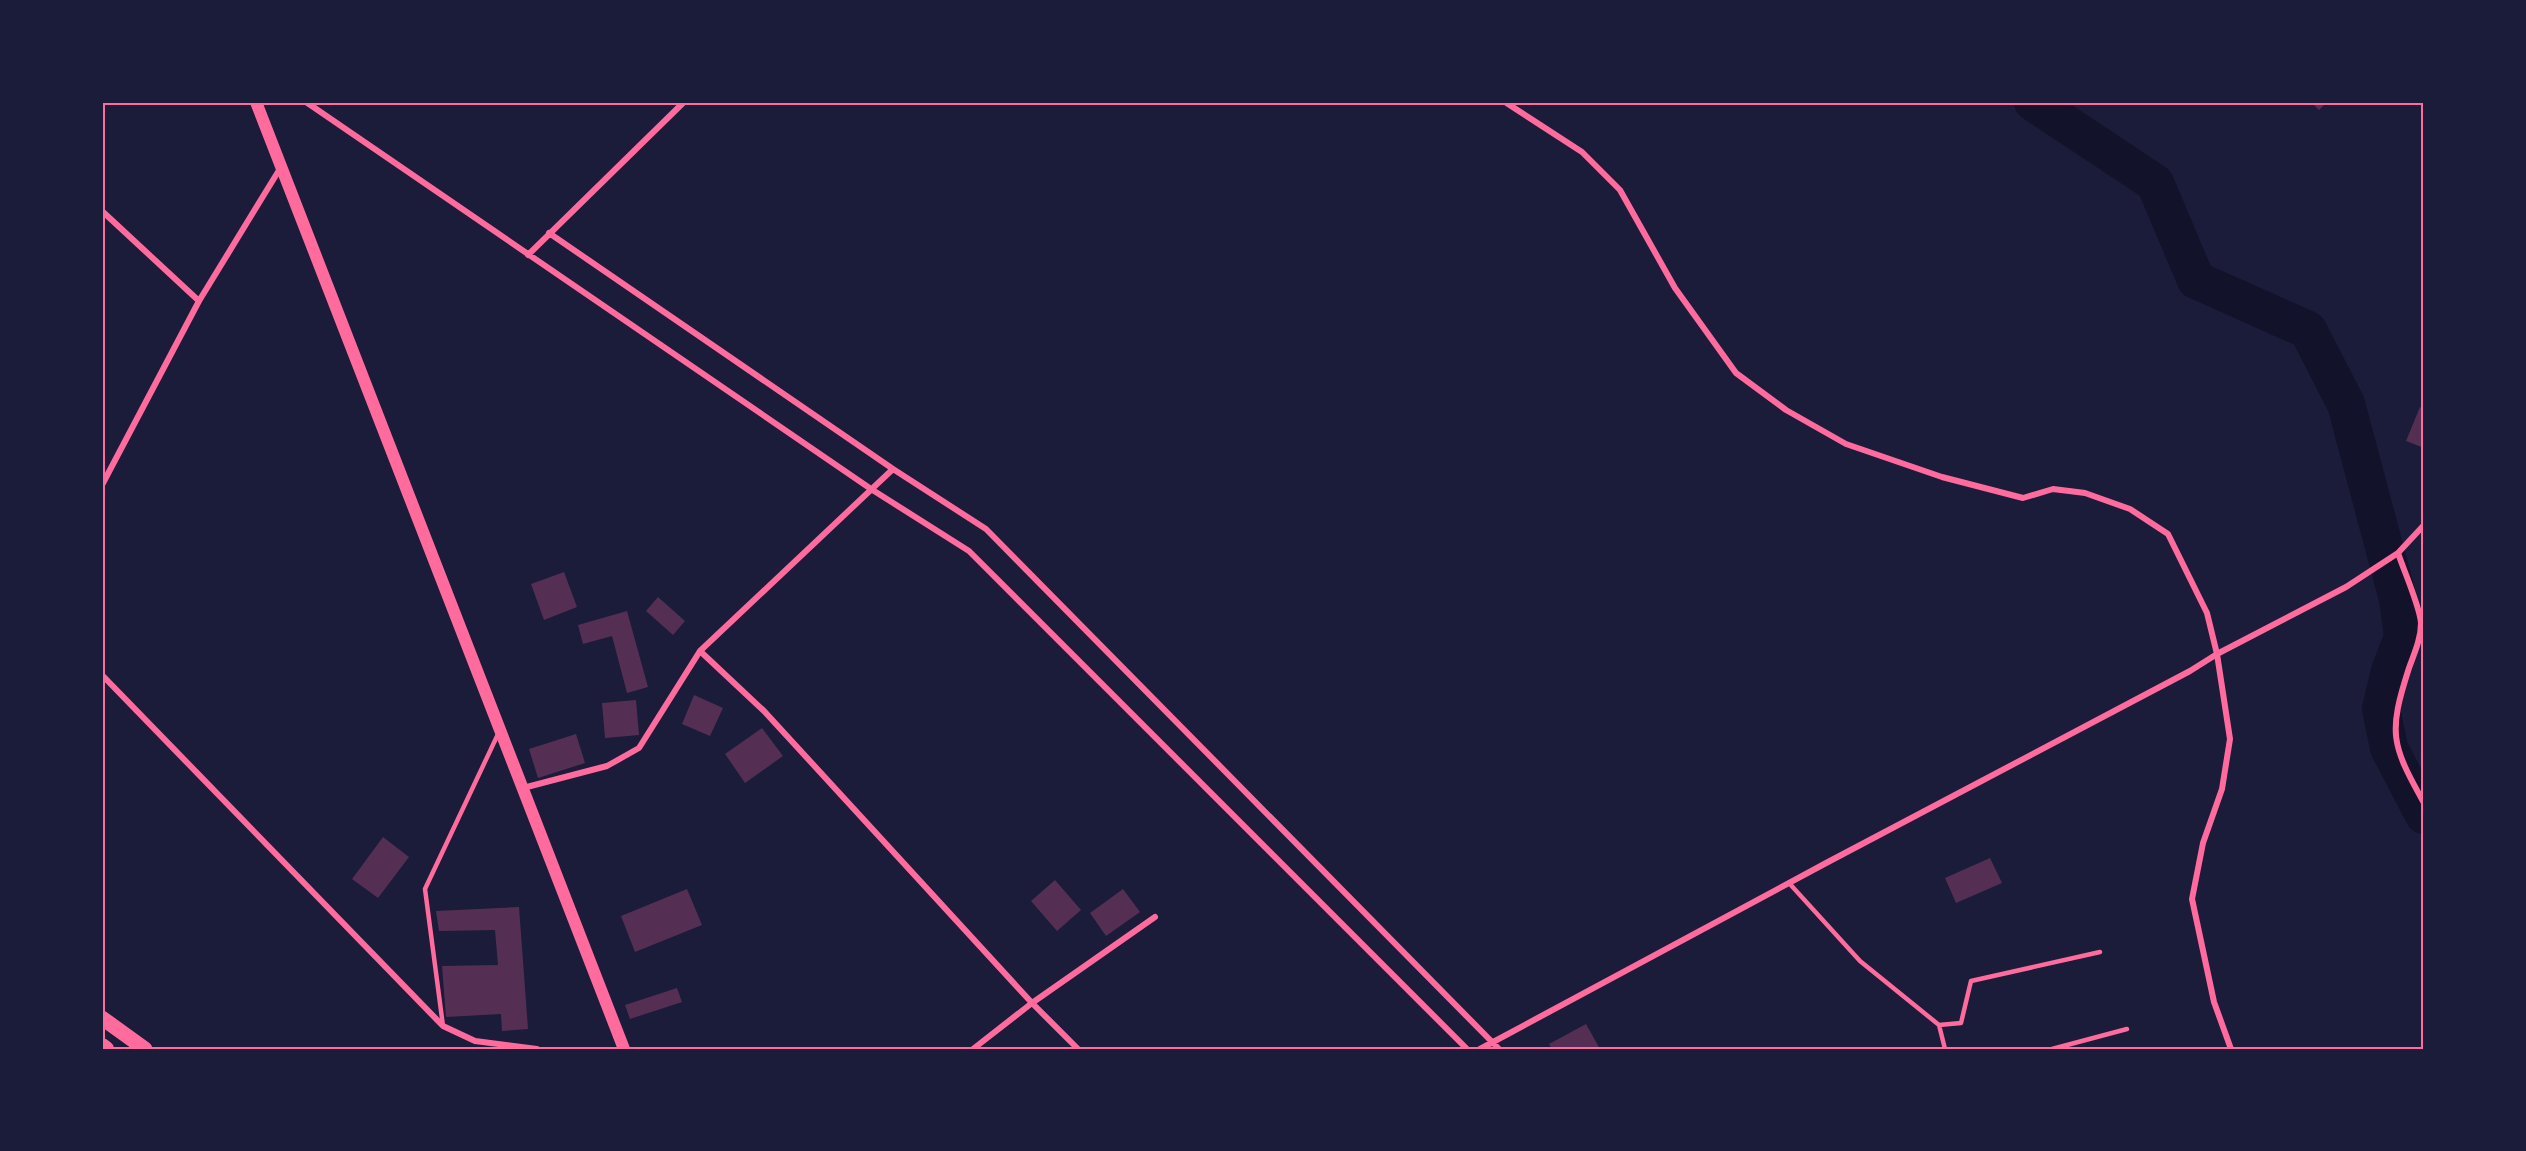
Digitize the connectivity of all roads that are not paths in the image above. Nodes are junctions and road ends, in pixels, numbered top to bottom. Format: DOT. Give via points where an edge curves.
graph roads {
  1 [pos="256,102"];
  2 [pos="306,102"];
  3 [pos="684,102"];
  4 [pos="1505,102"];
  5 [pos="281,167"];
  6 [pos="102,211"];
  7 [pos="549,232"];
  8 [pos="528,255"];
  9 [pos="199,301"];
  10 [pos="893,469"];
  11 [pos="102,486"];
  12 [pos="871,489"];
  13 [pos="2424,525"];
  14 [pos="2398,553"];
  15 [pos="700,651"];
  16 [pos="2217,654"];
  17 [pos="102,675"];
  18 [pos="499,731"];
  19 [pos="521,788"];
  20 [pos="2424,803"];
  21 [pos="1789,883"];
  22 [pos="1155,917"];
  23 [pos="2100,952"];
  24 [pos="1032,1003"];
  25 [pos="102,1017"];
  26 [pos="1939,1025"];
  27 [pos="443,1026"];
  28 [pos="2127,1029"];
  29 [pos="616,1033"];
  30 [pos="1492,1042"];
  31 [pos="102,1046"];
  32 [pos="106,1049"];
  33 [pos="145,1049"];
  34 [pos="537,1049"];
  35 [pos="619,1049"];
  36 [pos="624,1049"];
  37 [pos="973,1049"];
  38 [pos="1078,1049"];
  39 [pos="1467,1049"];
  40 [pos="1480,1049"];
  41 [pos="1499,1049"];
  42 [pos="1946,1049"];
  43 [pos="2052,1049"];
  44 [pos="2231,1049"];
  1 -- 5 [label="main road"];
  2 -- 8 [label="street"];
  3 -- 7 [label="street"];
  4 -- 16 [label="street" via="1582,152 1620,190 1675,288 1736,373 1786,410 1846,444 1942,477 2023,498 2053,489 2085,492 2130,509 2168,534 2206,613"];
  5 -- 9 [label="street"];
  5 -- 18 [label="main road"];
  6 -- 9 [label="street"];
  7 -- 8 [label="street"];
  7 -- 10 [label="street"];
  8 -- 12 [label="street"];
  9 -- 11 [label="street"];
  10 -- 12 [label="street"];
  10 -- 30 [label="street" via="986,529"];
  12 -- 15 [label="street"];
  12 -- 39 [label="street" via="969,551"];
  13 -- 14 [label="street"];
  14 -- 16 [label="street" via="2346,588"];
  14 -- 20 [label="street" via="2421,622 2394,729 2399,756"];
  15 -- 19 [label="street" via="639,748 607,766"];
  15 -- 24 [label="street" via="764,711"];
  16 -- 21 [label="street"];
  16 -- 44 [label="street" via="2230,739 2222,789 2203,843 2192,899 2214,1002"];
  17 -- 27 [label="street"];
  18 -- 19 [label="main road"];
  18 -- 27 [label="lane" via="424,889"];
  19 -- 29 [label="main road"];
  21 -- 26 [label="lane" via="1860,961"];
  21 -- 30 [label="street"];
  22 -- 24 [label="street"];
  23 -- 26 [label="lane" via="1971,981 1961,1023"];
  24 -- 37 [label="street"];
  24 -- 38 [label="street"];
  25 -- 33 [label="main road"];
  26 -- 42 [label="lane"];
  27 -- 34 [label="street" via="476,1041"];
  28 -- 43 [label="lane"];
  29 -- 35 [label="main road"];
  29 -- 36 [label="main road"];
  30 -- 40 [label="street"];
  30 -- 41 [label="street"];
  31 -- 32 [label="highway"];
}
